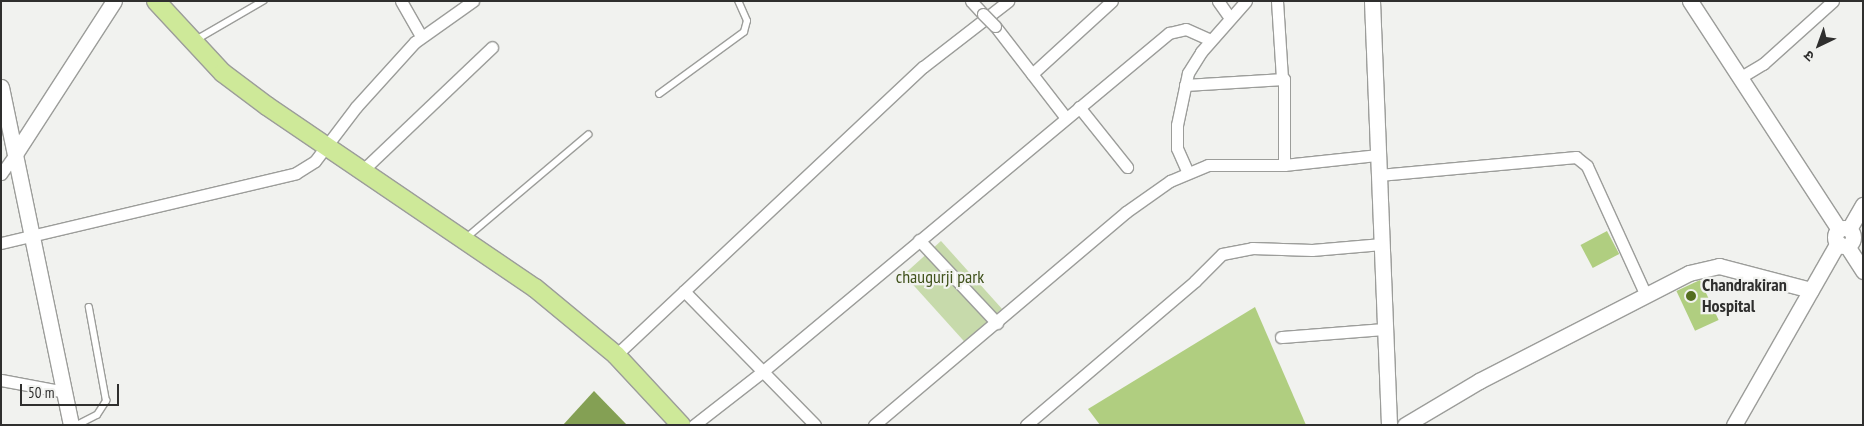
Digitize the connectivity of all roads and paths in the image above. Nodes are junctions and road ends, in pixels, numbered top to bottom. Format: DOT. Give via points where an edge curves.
graph roads {
  1 [pos="114,1"];
  2 [pos="156,1"];
  3 [pos="263,1"];
  4 [pos="400,1"];
  5 [pos="473,1"];
  6 [pos="738,1"];
  7 [pos="971,1"];
  8 [pos="1008,1"];
  9 [pos="1112,1"];
  10 [pos="1218,1"];
  11 [pos="1246,1"];
  12 [pos="1277,1"];
  13 [pos="1372,1"];
  14 [pos="1690,1"];
  15 [pos="1833,1"];
  16 [pos="1230,18"];
  17 [pos="421,36"];
  18 [pos="1211,40"];
  19 [pos="192,43"];
  20 [pos="492,47"];
  21 [pos="1032,74"];
  22 [pos="1741,77"];
  23 [pos="1282,78"];
  24 [pos="1185,84"];
  25 [pos="1,87"];
  26 [pos="659,94"];
  27 [pos="1080,107"];
  28 [pos="1066,118"];
  29 [pos="588,136"];
  30 [pos="327,145"];
  31 [pos="15,154"];
  32 [pos="1378,156"];
  33 [pos="1284,165"];
  34 [pos="1127,167"];
  35 [pos="363,170"];
  36 [pos="1188,173"];
  37 [pos="1,174"];
  38 [pos="1379,175"];
  39 [pos="1862,208"];
  40 [pos="33,236"];
  41 [pos="1843,237"];
  42 [pos="465,240"];
  43 [pos="920,240"];
  44 [pos="1,243"];
  45 [pos="1382,244"];
  46 [pos="1863,272"];
  47 [pos="1811,290"];
  48 [pos="684,291"];
  49 [pos="1645,293"];
  50 [pos="89,308"];
  51 [pos="997,323"];
  52 [pos="1385,329"];
  53 [pos="1280,337"];
  54 [pos="616,355"];
  55 [pos="762,372"];
  56 [pos="1,380"];
  57 [pos="65,392"];
  58 [pos="71,425"];
  59 [pos="78,425"];
  60 [pos="681,425"];
  61 [pos="694,425"];
  62 [pos="815,425"];
  63 [pos="874,425"];
  64 [pos="1026,425"];
  65 [pos="1389,425"];
  66 [pos="1405,425"];
  67 [pos="1734,425"];
  1 -- 31 [label="street"];
  2 -- 19 [label="main road"];
  3 -- 19 [label="lane"];
  4 -- 17 [label="street"];
  5 -- 17 [label="street"];
  6 -- 26 [label="lane" via="747,21 744,32"];
  7 -- 21 [label="street, bridge"];
  8 -- 48 [label="street" via="923,67"];
  9 -- 21 [label="street"];
  10 -- 16 [label="street"];
  11 -- 16 [label="street"];
  12 -- 23 [label="street"];
  13 -- 32 [label="street"];
  14 -- 22 [label="street"];
  15 -- 22 [label="street" via="1763,64"];
  16 -- 18 [label="street"];
  17 -- 30 [label="street" via="356,107"];
  18 -- 24 [label="street" via="1188,73"];
  18 -- 27 [label="street" via="1194,30 1173,30"];
  19 -- 30 [label="main road" via="223,73"];
  20 -- 35 [label="street"];
  21 -- 28 [label="street"];
  22 -- 41 [label="street"];
  23 -- 24 [label="street"];
  23 -- 33 [label="street" via="1285,81"];
  24 -- 36 [label="street" via="1177,125 1177,148"];
  25 -- 31 [label="street"];
  27 -- 28 [label="street"];
  27 -- 34 [label="street"];
  28 -- 43 [label="street"];
  29 -- 42 [label="lane"];
  30 -- 35 [label="main road"];
  30 -- 40 [label="street" via="315,161 296,172"];
  31 -- 37 [label="street"];
  31 -- 40 [label="street"];
  32 -- 33 [label="street"];
  32 -- 38 [label="street"];
  33 -- 36 [label="street" via="1208,165"];
  35 -- 42 [label="main road"];
  36 -- 51 [label="street" via="1170,181 1126,212"];
  38 -- 45 [label="street"];
  38 -- 49 [label="street" via="1576,157 1586,166"];
  39 -- 41 [label="street"];
  40 -- 44 [label="street"];
  40 -- 57 [label="street"];
  41 -- 46 [label="street"];
  41 -- 47 [label="street"];
  42 -- 54 [label="main road" via="535,288"];
  43 -- 51 [label="street"];
  43 -- 55 [label="street"];
  45 -- 52 [label="street"];
  45 -- 64 [label="street" via="1312,250 1252,248 1222,254 1195,281"];
  47 -- 49 [label="street" via="1719,266 1689,273"];
  47 -- 67 [label="street"];
  48 -- 54 [label="street"];
  48 -- 55 [label="street"];
  49 -- 66 [label="street" via="1479,381"];
  50 -- 59 [label="lane" via="106,401 97,415"];
  51 -- 63 [label="street"];
  52 -- 53 [label="street"];
  52 -- 65 [label="street"];
  54 -- 60 [label="main road"];
  55 -- 61 [label="street"];
  55 -- 62 [label="street"];
  56 -- 57 [label="street"];
  57 -- 58 [label="street"];
}
